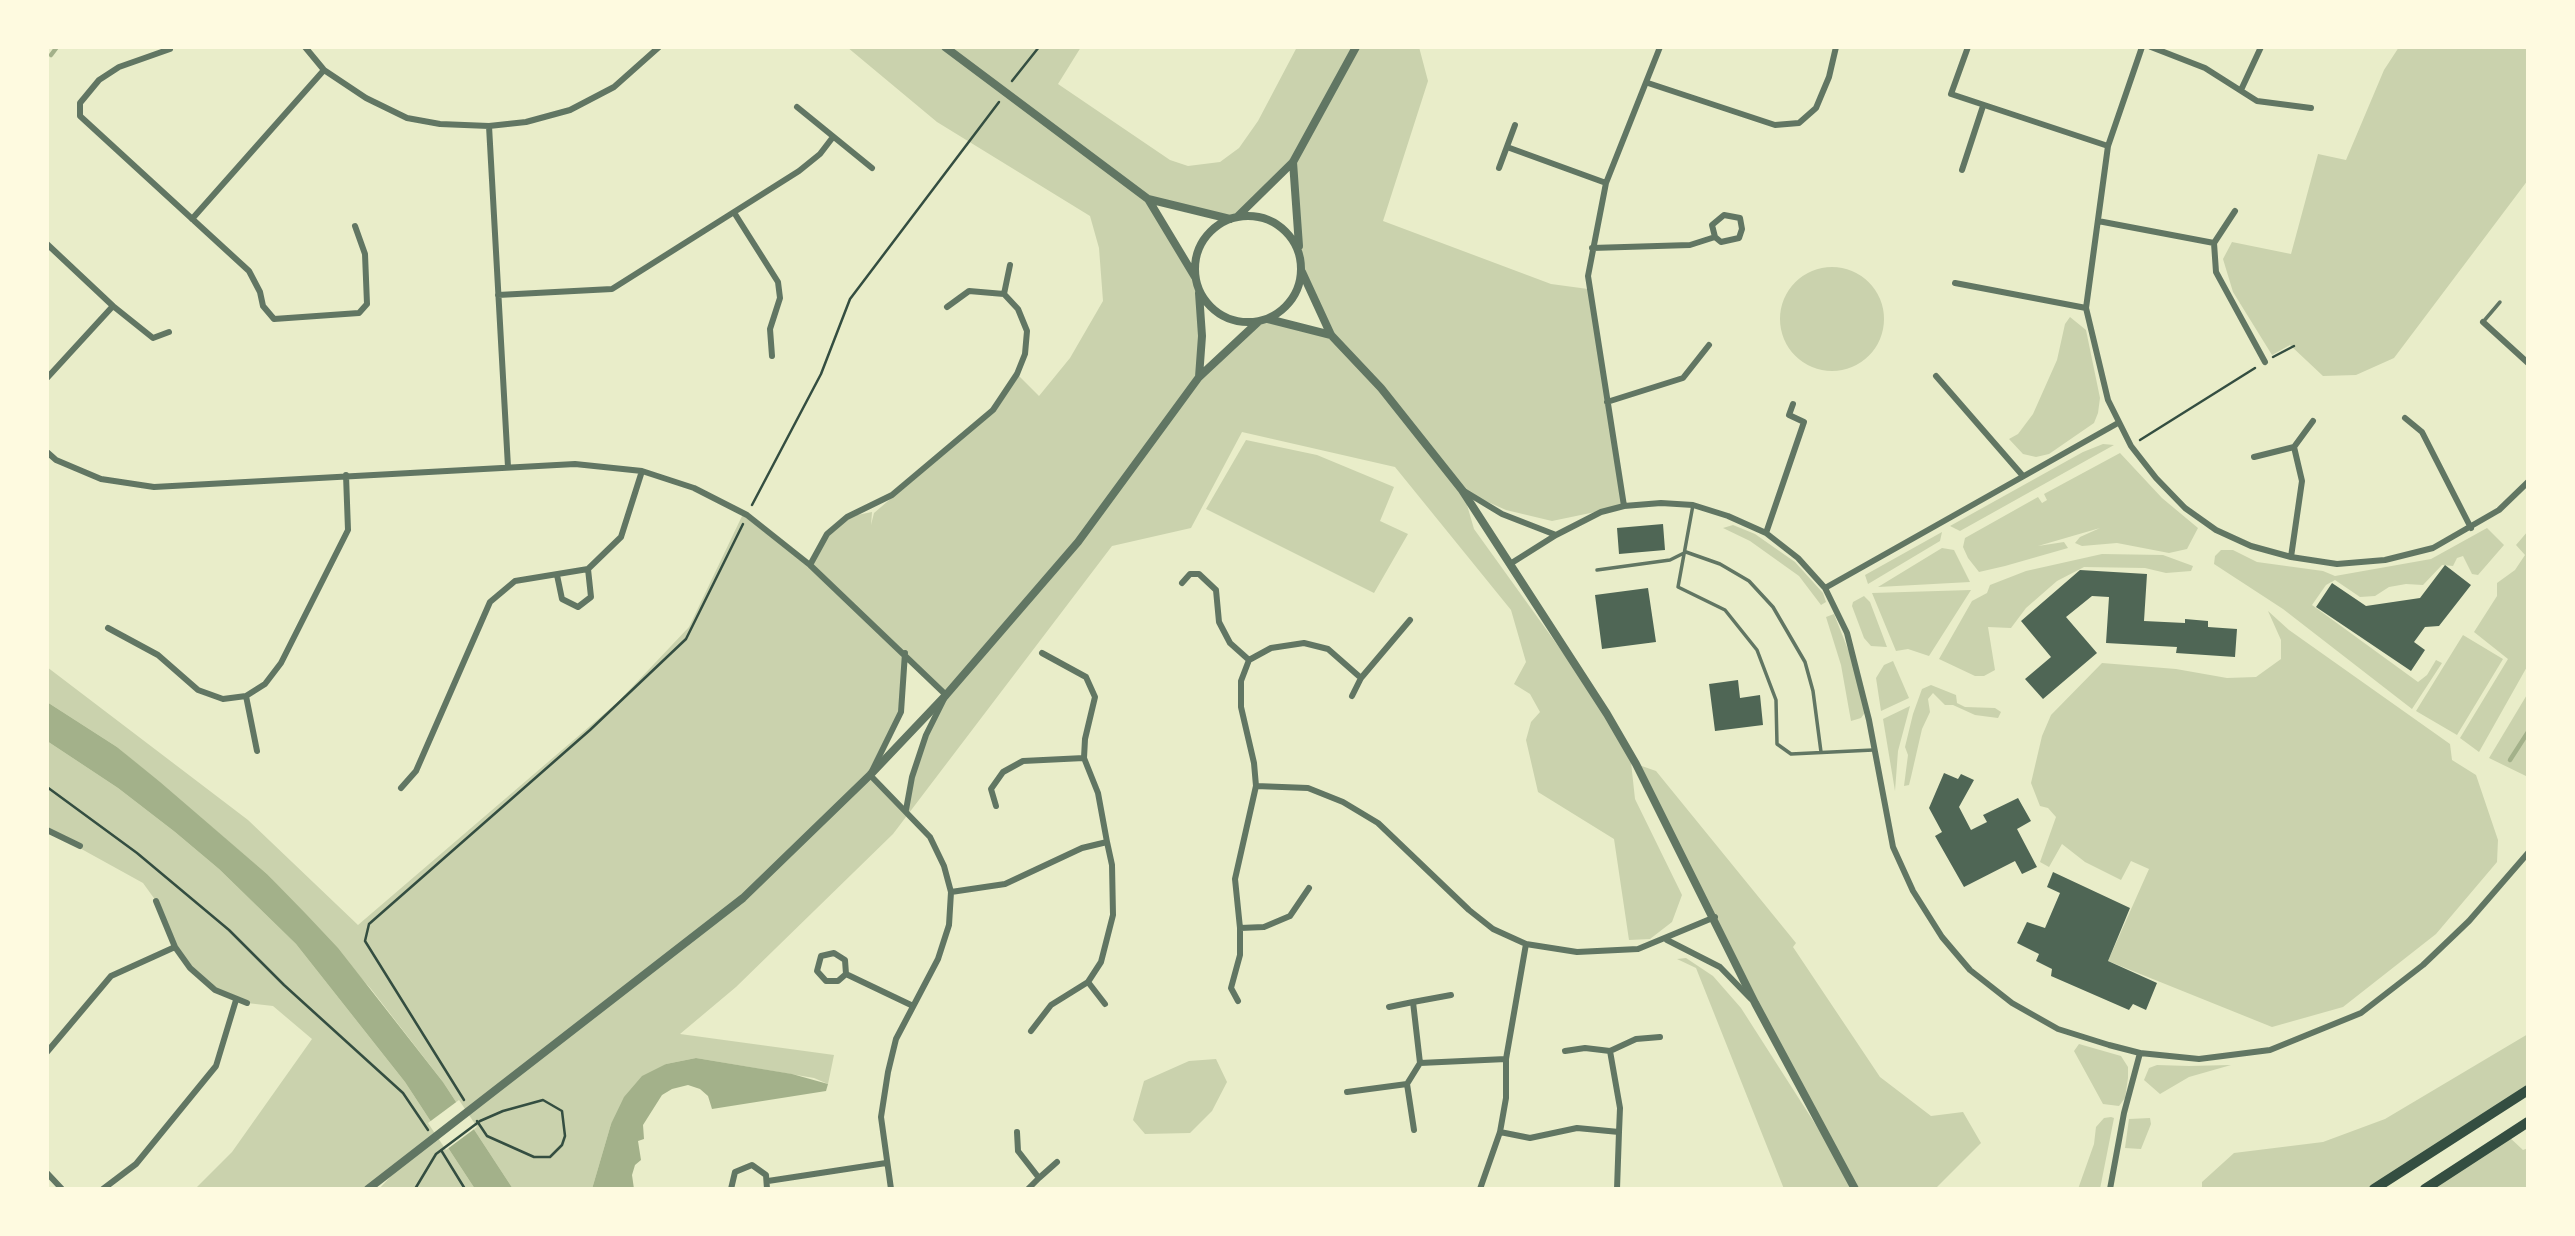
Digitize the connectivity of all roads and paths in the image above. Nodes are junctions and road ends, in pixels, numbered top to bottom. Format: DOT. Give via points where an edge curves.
graph roads {
  1 [pos="305,47"];
  2 [pos="659,47"];
  3 [pos="945,47"];
  4 [pos="1039,47"];
  5 [pos="1356,47"];
  6 [pos="1660,47"];
  7 [pos="1836,47"];
  8 [pos="1968,47"];
  9 [pos="2142,47"];
  10 [pos="2151,47"];
  11 [pos="2261,47"];
  12 [pos="170,49"];
  13 [pos="324,70"];
  14 [pos="1011,83"];
  15 [pos="1648,83"];
  16 [pos="2241,90"];
  17 [pos="1004,93"];
  18 [pos="1983,106"];
  19 [pos="797,107"];
  20 [pos="2311,108"];
  21 [pos="1516,125"];
  22 [pos="489,126"];
  23 [pos="834,137"];
  24 [pos="2108,146"];
  25 [pos="1507,147"];
  26 [pos="1293,162"];
  27 [pos="872,168"];
  28 [pos="1499,168"];
  29 [pos="1962,170"];
  30 [pos="1606,183"];
  31 [pos="1148,199"];
  32 [pos="2235,211"];
  33 [pos="736,214"];
  34 [pos="1234,218"];
  35 [pos="192,219"];
  36 [pos="2098,221"];
  37 [pos="355,226"];
  38 [pos="1714,237"];
  39 [pos="2214,243"];
  40 [pos="47,244"];
  41 [pos="1592,248"];
  42 [pos="1300,257"];
  43 [pos="1010,265"];
  44 [pos="1302,272"];
  45 [pos="1195,277"];
  46 [pos="1955,283"];
  47 [pos="1199,291"];
  48 [pos="1004,294"];
  49 [pos="498,295"];
  50 [pos="2500,302"];
  51 [pos="113,306"];
  52 [pos="947,307"];
  53 [pos="2086,308"];
  54 [pos="1268,319"];
  55 [pos="1258,322"];
  56 [pos="2483,322"];
  57 [pos="169,332"];
  58 [pos="1331,335"];
  59 [pos="1709,345"];
  60 [pos="2294,346"];
  61 [pos="772,356"];
  62 [pos="2265,362"];
  63 [pos="2528,363"];
  64 [pos="1936,376"];
  65 [pos="1199,377"];
  66 [pos="47,378"];
  67 [pos="1607,402"];
  68 [pos="1793,404"];
  69 [pos="2405,418"];
  70 [pos="2313,421"];
  71 [pos="2118,423"];
  72 [pos="2131,446"];
  73 [pos="2294,447"];
  74 [pos="47,452"];
  75 [pos="2255,457"];
  76 [pos="509,467"];
  77 [pos="642,471"];
  78 [pos="346,475"];
  79 [pos="2023,476"];
  80 [pos="2528,482"];
  81 [pos="1462,489"];
  82 [pos="1693,505"];
  83 [pos="1623,506"];
  84 [pos="747,516"];
  85 [pos="2471,528"];
  86 [pos="1766,533"];
  87 [pos="1556,535"];
  88 [pos="1685,552"];
  89 [pos="2291,557"];
  90 [pos="1510,564"];
  91 [pos="810,565"];
  92 [pos="588,569"];
  93 [pos="1597,570"];
  94 [pos="556,575"];
  95 [pos="1182,583"];
  96 [pos="1825,588"];
  97 [pos="1410,620"];
  98 [pos="108,628"];
  99 [pos="905,653"];
  100 [pos="1042,653"];
  101 [pos="1250,660"];
  102 [pos="1361,678"];
  103 [pos="946,695"];
  104 [pos="246,696"];
  105 [pos="1352,696"];
  106 [pos="1873,750"];
  107 [pos="257,751"];
  108 [pos="1821,752"];
  109 [pos="1084,758"];
  110 [pos="870,775"];
  111 [pos="1256,786"];
  112 [pos="47,787"];
  113 [pos="401,788"];
  114 [pos="996,806"];
  115 [pos="906,810"];
  116 [pos="47,830"];
  117 [pos="1107,842"];
  118 [pos="80,846"];
  119 [pos="2528,853"];
  120 [pos="1309,888"];
  121 [pos="951,892"];
  122 [pos="156,901"];
  123 [pos="1715,918"];
  124 [pos="1240,928"];
  125 [pos="1666,940"];
  126 [pos="1526,944"];
  127 [pos="175,947"];
  128 [pos="846,974"];
  129 [pos="1088,982"];
  130 [pos="1451,995"];
  131 [pos="236,1000"];
  132 [pos="1238,1001"];
  133 [pos="1413,1002"];
  134 [pos="247,1003"];
  135 [pos="1755,1003"];
  136 [pos="1105,1004"];
  137 [pos="911,1005"];
  138 [pos="1389,1007"];
  139 [pos="1031,1031"];
  140 [pos="1660,1037"];
  141 [pos="1564,1051"];
  142 [pos="1610,1051"];
  143 [pos="47,1052"];
  144 [pos="2140,1054"];
  145 [pos="1506,1059"];
  146 [pos="1420,1063"];
  147 [pos="1407,1084"];
  148 [pos="2528,1090"];
  149 [pos="1347,1091"];
  150 [pos="464,1101"];
  151 [pos="472,1112"];
  152 [pos="2528,1122"];
  153 [pos="1414,1130"];
  154 [pos="1017,1132"];
  155 [pos="1500,1132"];
  156 [pos="1619,1132"];
  157 [pos="433,1138"];
  158 [pos="440,1149"];
  159 [pos="1057,1162"];
  160 [pos="886,1163"];
  161 [pos="47,1173"];
  162 [pos="1039,1178"];
  163 [pos="768,1185"];
  164 [pos="62,1189"];
  165 [pos="103,1189"];
  166 [pos="368,1189"];
  167 [pos="415,1189"];
  168 [pos="466,1189"];
  169 [pos="732,1189"];
  170 [pos="891,1189"];
  171 [pos="1028,1189"];
  172 [pos="1480,1189"];
  173 [pos="1617,1189"];
  174 [pos="1855,1189"];
  175 [pos="2110,1189"];
  176 [pos="2374,1189"];
  177 [pos="2425,1189"];
  1 -- 13 [label="street"];
  2 -- 22 [label="street" via="614,87 570,110"];
  3 -- 31 [label="street"];
  4 -- 14 [label="path"];
  5 -- 26 [label="street"];
  6 -- 15 [label="street"];
  7 -- 15 [label="street" via="1816,108 1799,123 1775,125"];
  8 -- 18 [label="street" via="1951,94"];
  9 -- 24 [label="street"];
  10 -- 16 [label="street" via="2205,68"];
  11 -- 16 [label="street"];
  12 -- 35 [label="street" via="119,67 99,80 80,103 80,116"];
  13 -- 22 [label="street" via="407,118"];
  13 -- 35 [label="street"];
  15 -- 30 [label="street"];
  16 -- 20 [label="street" via="2257,101"];
  17 -- 84 [label="path" via="992,115 850,299 821,374"];
  18 -- 24 [label="street"];
  18 -- 29 [label="street"];
  19 -- 23 [label="street"];
  21 -- 25 [label="street"];
  22 -- 49 [label="street"];
  23 -- 27 [label="street"];
  23 -- 33 [label="street" via="799,171"];
  24 -- 36 [label="street"];
  25 -- 28 [label="street"];
  25 -- 30 [label="street"];
  26 -- 34 [label="street"];
  26 -- 42 [label="street"];
  30 -- 41 [label="street"];
  31 -- 34 [label="street"];
  31 -- 45 [label="street"];
  32 -- 39 [label="street"];
  33 -- 49 [label="street" via="612,289"];
  33 -- 61 [label="street" via="778,282 780,298 770,329"];
  34 -- 42 [label="street" via="1262,218 1284,229"];
  34 -- 45 [label="street" via="1214,228 1202,242"];
  35 -- 37 [label="street" via="249,271 263,306 274,319 359,313 367,304 365,254"];
  36 -- 39 [label="street"];
  36 -- 53 [label="street"];
  38 -- 38 [label="street" via="1712,225 1717,219 1724,215 1740,218 1739,238 1721,243"];
  38 -- 41 [label="street" via="1690,245"];
  39 -- 62 [label="street" via="2216,272"];
  40 -- 51 [label="street"];
  41 -- 67 [label="street" via="1588,289"];
  42 -- 44 [label="street"];
  43 -- 48 [label="street"];
  44 -- 54 [label="street" via="1292,301"];
  44 -- 58 [label="street"];
  45 -- 47 [label="street"];
  46 -- 53 [label="street"];
  47 -- 55 [label="street" via="1223,316"];
  47 -- 65 [label="street"];
  48 -- 52 [label="street" via="969,291"];
  48 -- 91 [label="street" via="1018,309 1027,331 1026,354 993,410 892,495 847,517 827,534"];
  49 -- 76 [label="street"];
  50 -- 56 [label="lane"];
  51 -- 57 [label="street" via="153,338"];
  51 -- 66 [label="street"];
  53 -- 71 [label="street" via="2100,375"];
  54 -- 55 [label="street"];
  54 -- 58 [label="street"];
  55 -- 65 [label="street"];
  56 -- 63 [label="street"];
  58 -- 81 [label="street" via="1381,388"];
  59 -- 67 [label="street" via="1683,378"];
  60 -- 62 [label="path"];
  62 -- 72 [label="path"];
  64 -- 79 [label="street"];
  65 -- 103 [label="street" via="1114,496"];
  67 -- 83 [label="street"];
  68 -- 86 [label="street" via="1789,415 1804,422"];
  69 -- 85 [label="street" via="2422,432"];
  70 -- 73 [label="street"];
  71 -- 72 [label="street"];
  71 -- 79 [label="street"];
  72 -- 89 [label="street" via="2185,508 2216,530"];
  73 -- 75 [label="street"];
  73 -- 89 [label="street" via="2302,481"];
  74 -- 78 [label="street" via="101,479 154,487"];
  76 -- 77 [label="street" via="575,464"];
  76 -- 78 [label="street"];
  77 -- 84 [label="street" via="694,488"];
  77 -- 92 [label="street" via="621,537"];
  78 -- 104 [label="street" via="348,530 281,663 265,684"];
  79 -- 96 [label="street"];
  80 -- 85 [label="street" via="2499,510"];
  81 -- 87 [label="street" via="1502,514"];
  81 -- 90 [label="street"];
  82 -- 83 [label="street"];
  82 -- 86 [label="street"];
  82 -- 88 [label="lane"];
  83 -- 87 [label="street"];
  84 -- 91 [label="street"];
  84 -- 150 [label="path" via="686,639 590,730 369,923 365,942"];
  85 -- 89 [label="street" via="2433,548 2385,560 2337,564"];
  86 -- 96 [label="street" via="1798,558"];
  87 -- 90 [label="street"];
  88 -- 93 [label="lane" via="1670,560"];
  88 -- 108 [label="lane" via="1720,564 1749,581 1773,607 1805,662"];
  88 -- 108 [label="lane" via="1678,587 1725,610 1757,650 1776,700 1777,744 1791,754"];
  90 -- 123 [label="street" via="1630,752"];
  91 -- 99 [label="street"];
  92 -- 94 [label="street"];
  92 -- 94 [label="street" via="592,597 578,607 562,600"];
  94 -- 113 [label="street" via="515,581 490,603 416,771"];
  95 -- 101 [label="street" via="1191,574 1199,574 1216,590 1219,622 1230,643"];
  96 -- 106 [label="street" via="1853,653"];
  97 -- 102 [label="street"];
  98 -- 104 [label="street" via="158,655 198,690 223,699"];
  99 -- 103 [label="street"];
  99 -- 110 [label="street" via="901,712"];
  100 -- 109 [label="street" via="1086,677 1095,697"];
  101 -- 102 [label="street" via="1272,648 1304,643 1328,649"];
  101 -- 111 [label="street" via="1241,681 1241,707"];
  102 -- 105 [label="street"];
  103 -- 110 [label="street"];
  103 -- 115 [label="street" via="926,735"];
  104 -- 107 [label="street"];
  106 -- 108 [label="lane"];
  106 -- 144 [label="street" via="1893,848 1942,937 1970,970 2012,1003 2058,1029"];
  109 -- 114 [label="street" via="1023,761 1013,766 991,789"];
  109 -- 117 [label="street" via="1098,793"];
  110 -- 115 [label="street"];
  110 -- 166 [label="street" via="743,898"];
  111 -- 124 [label="street" via="1235,879"];
  111 -- 126 [label="street" via="1308,788 1378,822 1469,910 1493,929"];
  112 -- 157 [label="path" via="148,861 229,930 403,1093"];
  115 -- 121 [label="street" via="930,836"];
  116 -- 118 [label="street"];
  117 -- 121 [label="street" via="1082,848 1005,884"];
  117 -- 129 [label="street" via="1113,915 1101,962"];
  119 -- 144 [label="street" via="2469,921 2423,965 2361,1013 2270,1050 2199,1059"];
  120 -- 124 [label="street" via="1290,916 1264,927"];
  121 -- 137 [label="street" via="949,925 939,959"];
  122 -- 127 [label="street"];
  123 -- 125 [label="street"];
  123 -- 135 [label="street"];
  124 -- 132 [label="street" via="1240,955 1231,988"];
  125 -- 126 [label="street" via="1638,949 1577,952"];
  125 -- 135 [label="street" via="1720,967"];
  126 -- 145 [label="street"];
  127 -- 131 [label="street" via="215,990"];
  127 -- 143 [label="street" via="111,976"];
  128 -- 128 [label="street" via="845,960 834,953 821,956 817,971 826,981 838,981"];
  128 -- 137 [label="street"];
  129 -- 136 [label="street"];
  129 -- 139 [label="street" via="1051,1005"];
  130 -- 133 [label="street"];
  131 -- 134 [label="street"];
  131 -- 165 [label="street" via="216,1066 136,1164"];
  133 -- 138 [label="street"];
  133 -- 146 [label="street"];
  135 -- 174 [label="street"];
  137 -- 160 [label="street" via="888,1072 881,1117"];
  140 -- 142 [label="street" via="1636,1040"];
  141 -- 142 [label="street"];
  142 -- 156 [label="street" via="1620,1108"];
  144 -- 175 [label="street" via="2123,1113"];
  145 -- 146 [label="street"];
  145 -- 155 [label="street"];
  146 -- 147 [label="street"];
  147 -- 149 [label="street"];
  147 -- 153 [label="street"];
  148 -- 176 [label="main road"];
  151 -- 167 [label="path" via="487,1136 534,1157 551,1157 562,1146 566,1123 562,1111 543,1100 503,1111 480,1121 436,1154"];
  152 -- 177 [label="main road"];
  154 -- 162 [label="street" via="1018,1151"];
  155 -- 156 [label="street" via="1530,1138 1577,1128"];
  155 -- 172 [label="street"];
  156 -- 173 [label="street"];
  158 -- 168 [label="path"];
  159 -- 162 [label="street"];
  160 -- 163 [label="street"];
  160 -- 170 [label="street"];
  161 -- 164 [label="street"];
  162 -- 171 [label="street"];
  163 -- 169 [label="street" via="762,1170 746,1166 736,1172"];
}
